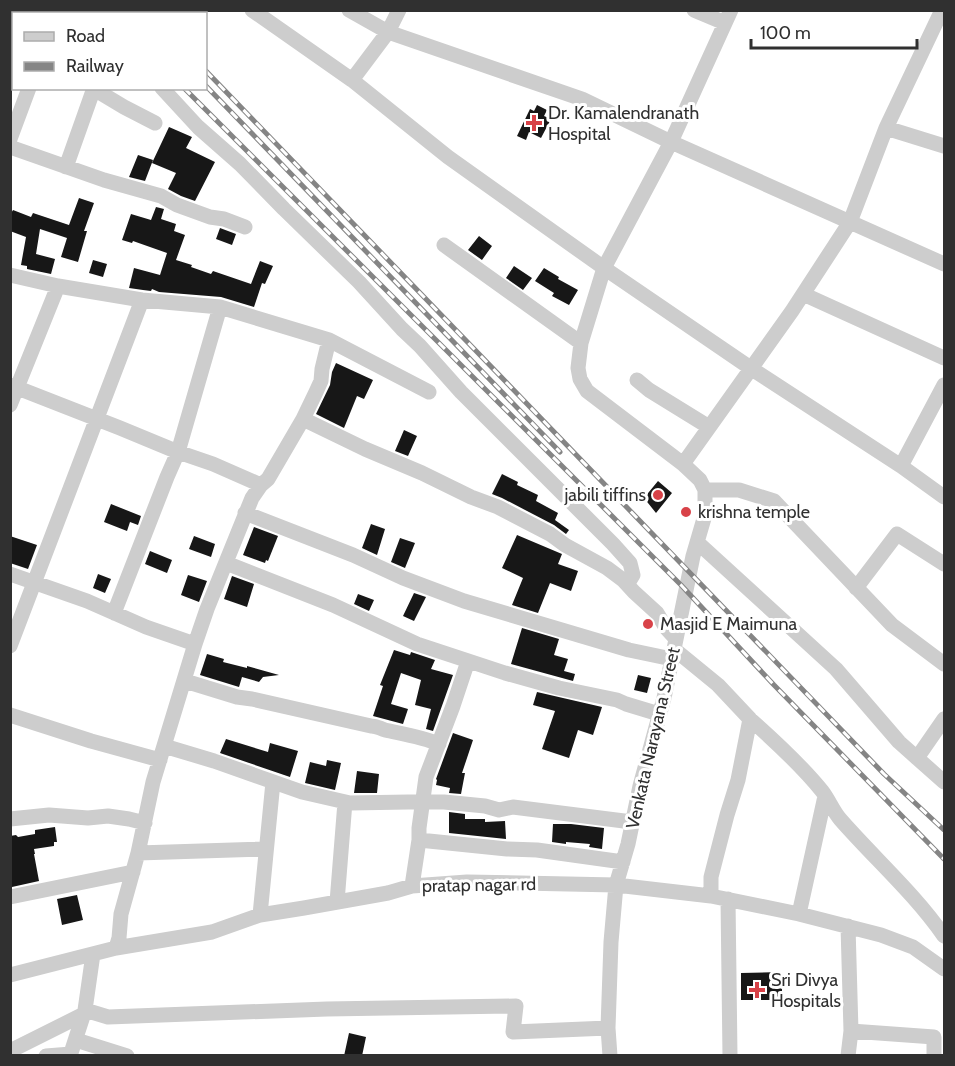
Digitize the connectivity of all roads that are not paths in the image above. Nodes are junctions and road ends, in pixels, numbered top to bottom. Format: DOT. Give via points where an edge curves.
graph roads {
  1 [pos="349,10"];
  2 [pos="399,10"];
  3 [pos="694,10"];
  4 [pos="942,10"];
  5 [pos="253,11"];
  6 [pos="728,17"];
  7 [pos="388,32"];
  8 [pos="351,80"];
  9 [pos="28,90"];
  10 [pos="94,90"];
  11 [pos="96,90"];
  12 [pos="164,90"];
  13 [pos="155,123"];
  14 [pos="886,128"];
  15 [pos="10,140"];
  16 [pos="671,142"];
  17 [pos="945,146"];
  18 [pos="10,147"];
  19 [pos="66,167"];
  20 [pos="850,222"];
  21 [pos="245,227"];
  22 [pos="444,244"];
  23 [pos="945,264"];
  24 [pos="604,268"];
  25 [pos="10,275"];
  26 [pos="58,286"];
  27 [pos="803,294"];
  28 [pos="142,300"];
  29 [pos="220,307"];
  30 [pos="329,340"];
  31 [pos="581,343"];
  32 [pos="945,358"];
  33 [pos="752,369"];
  34 [pos="637,380"];
  35 [pos="945,385"];
  36 [pos="14,386"];
  37 [pos="429,392"];
  38 [pos="10,405"];
  39 [pos="97,419"];
  40 [pos="303,419"];
  41 [pos="709,427"];
  42 [pos="178,452"];
  43 [pos="683,464"];
  44 [pos="901,466"];
  45 [pos="261,485"];
  46 [pos="705,490"];
  47 [pos="945,497"];
  48 [pos="245,513"];
  49 [pos="697,542"];
  50 [pos="226,563"];
  51 [pos="945,564"];
  52 [pos="10,574"];
  53 [pos="623,580"];
  54 [pos="35,582"];
  55 [pos="856,588"];
  56 [pos="114,613"];
  57 [pos="195,644"];
  58 [pos="10,645"];
  59 [pos="674,649"];
  60 [pos="468,661"];
  61 [pos="945,663"];
  62 [pos="185,681"];
  63 [pos="659,714"];
  64 [pos="10,715"];
  65 [pos="750,719"];
  66 [pos="945,719"];
  67 [pos="439,744"];
  68 [pos="162,753"];
  69 [pos="917,758"];
  70 [pos="273,782"];
  71 [pos="945,782"];
  72 [pos="825,796"];
  73 [pos="345,802"];
  74 [pos="423,802"];
  75 [pos="10,819"];
  76 [pos="632,822"];
  77 [pos="145,823"];
  78 [pos="419,840"];
  79 [pos="266,849"];
  80 [pos="138,853"];
  81 [pos="623,862"];
  82 [pos="133,872"];
  83 [pos="616,885"];
  84 [pos="412,886"];
  85 [pos="711,896"];
  86 [pos="10,897"];
  87 [pos="728,899"];
  88 [pos="338,902"];
  89 [pos="800,914"];
  90 [pos="260,915"];
  91 [pos="848,926"];
  92 [pos="945,936"];
  93 [pos="116,948"];
  94 [pos="93,954"];
  95 [pos="945,969"];
  96 [pos="10,975"];
  97 [pos="85,1012"];
  98 [pos="608,1028"];
  99 [pos="851,1031"];
  100 [pos="72,1050"];
  101 [pos="10,1051"];
  102 [pos="46,1056"];
  103 [pos="127,1056"];
  104 [pos="610,1056"];
  105 [pos="730,1056"];
  106 [pos="848,1056"];
  107 [pos="934,1056"];
  1 -- 7 [label="street"];
  2 -- 7 [label="street"];
  3 -- 6 [label="street"];
  4 -- 14 [label="street"];
  5 -- 8 [label="street"];
  6 -- 16 [label="street"];
  7 -- 8 [label="street"];
  7 -- 16 [label="street" via="582,99"];
  8 -- 24 [label="street" via="448,157"];
  9 -- 15 [label="street"];
  10 -- 19 [label="street"];
  11 -- 13 [label="street"];
  12 -- 53 [label="street" via="359,282 461,392 621,552 633,575 630,580"];
  14 -- 17 [label="street"];
  14 -- 20 [label="street"];
  16 -- 20 [label="street"];
  16 -- 24 [label="street"];
  18 -- 19 [label="street"];
  19 -- 21 [label="street"];
  20 -- 23 [label="street"];
  20 -- 27 [label="street"];
  22 -- 31 [label="street"];
  24 -- 31 [label="street"];
  24 -- 33 [label="street"];
  25 -- 26 [label="street"];
  26 -- 28 [label="street"];
  26 -- 36 [label="street"];
  27 -- 32 [label="street"];
  27 -- 33 [label="street"];
  28 -- 29 [label="street"];
  28 -- 39 [label="street"];
  29 -- 30 [label="street"];
  29 -- 42 [label="street"];
  30 -- 37 [label="street"];
  30 -- 40 [label="street" via="321,381"];
  31 -- 43 [label="street" via="578,368 587,391"];
  33 -- 41 [label="street"];
  33 -- 44 [label="street"];
  34 -- 41 [label="street"];
  35 -- 44 [label="street"];
  36 -- 38 [label="street"];
  36 -- 39 [label="street"];
  39 -- 42 [label="street"];
  39 -- 54 [label="street"];
  40 -- 45 [label="street"];
  40 -- 53 [label="street" via="498,507"];
  41 -- 43 [label="street"];
  42 -- 45 [label="street"];
  42 -- 56 [label="street"];
  43 -- 46 [label="street"];
  44 -- 47 [label="street"];
  45 -- 48 [label="street"];
  46 -- 49 [label="street, Venkata Narayana Street" via="705,515"];
  46 -- 55 [label="street" via="740,490 774,501"];
  48 -- 50 [label="street"];
  48 -- 59 [label="street" via="464,601 629,650"];
  49 -- 59 [label="street, Venkata Narayana Street"];
  49 -- 69 [label="street" via="836,669"];
  50 -- 57 [label="street"];
  50 -- 60 [label="street" via="326,602 405,640"];
  51 -- 55 [label="street" via="897,534"];
  52 -- 54 [label="street"];
  53 -- 59 [label="street" via="657,613"];
  54 -- 56 [label="street"];
  54 -- 58 [label="street"];
  55 -- 61 [label="street" via="892,625"];
  56 -- 57 [label="street"];
  57 -- 62 [label="street"];
  59 -- 63 [label="street, Venkata Narayana Street"];
  59 -- 65 [label="street" via="718,685"];
  60 -- 63 [label="street"];
  60 -- 67 [label="street"];
  62 -- 67 [label="street" via="237,697 376,726"];
  62 -- 68 [label="street"];
  63 -- 76 [label="street, Venkata Narayana Street"];
  64 -- 68 [label="street" via="91,741"];
  65 -- 72 [label="street"];
  65 -- 85 [label="street" via="711,877"];
  66 -- 69 [label="street"];
  67 -- 74 [label="street" via="426,777"];
  68 -- 70 [label="street" via="214,761"];
  68 -- 77 [label="street"];
  69 -- 71 [label="street"];
  70 -- 73 [label="street"];
  70 -- 79 [label="street"];
  72 -- 89 [label="street"];
  72 -- 92 [label="street" via="838,817"];
  73 -- 74 [label="street"];
  73 -- 88 [label="street"];
  74 -- 76 [label="street" via="500,810 513,807"];
  74 -- 78 [label="street"];
  75 -- 77 [label="street" via="108,816"];
  76 -- 81 [label="street, Venkata Narayana Street"];
  77 -- 80 [label="street"];
  78 -- 81 [label="street"];
  78 -- 84 [label="street"];
  79 -- 80 [label="street"];
  79 -- 90 [label="street"];
  80 -- 82 [label="street"];
  81 -- 83 [label="street, Venkata Narayana Street"];
  82 -- 86 [label="street"];
  82 -- 93 [label="street"];
  83 -- 84 [label="street, pratap nagar rd" via="467,882"];
  83 -- 85 [label="street, pratap nagar rd"];
  83 -- 98 [label="street, Venkata Narayana Street"];
  84 -- 88 [label="street, pratap nagar rd"];
  85 -- 87 [label="street, pratap nagar rd"];
  87 -- 89 [label="street, pratap nagar rd"];
  87 -- 105 [label="street"];
  88 -- 90 [label="street, pratap nagar rd"];
  89 -- 91 [label="street, pratap nagar rd"];
  90 -- 93 [label="street, pratap nagar rd" via="212,932"];
  91 -- 95 [label="street, pratap nagar rd" via="913,947"];
  91 -- 99 [label="street"];
  93 -- 94 [label="street, pratap nagar rd"];
  94 -- 96 [label="street, pratap nagar rd"];
  94 -- 97 [label="street"];
  97 -- 98 [label="street" via="108,1017 516,1006 513,1032"];
  97 -- 100 [label="street"];
  97 -- 101 [label="street"];
  98 -- 104 [label="street, Venkata Narayana Street"];
  99 -- 106 [label="street"];
  99 -- 107 [label="street" via="934,1036"];
  100 -- 102 [label="street"];
  100 -- 103 [label="street"];
}
